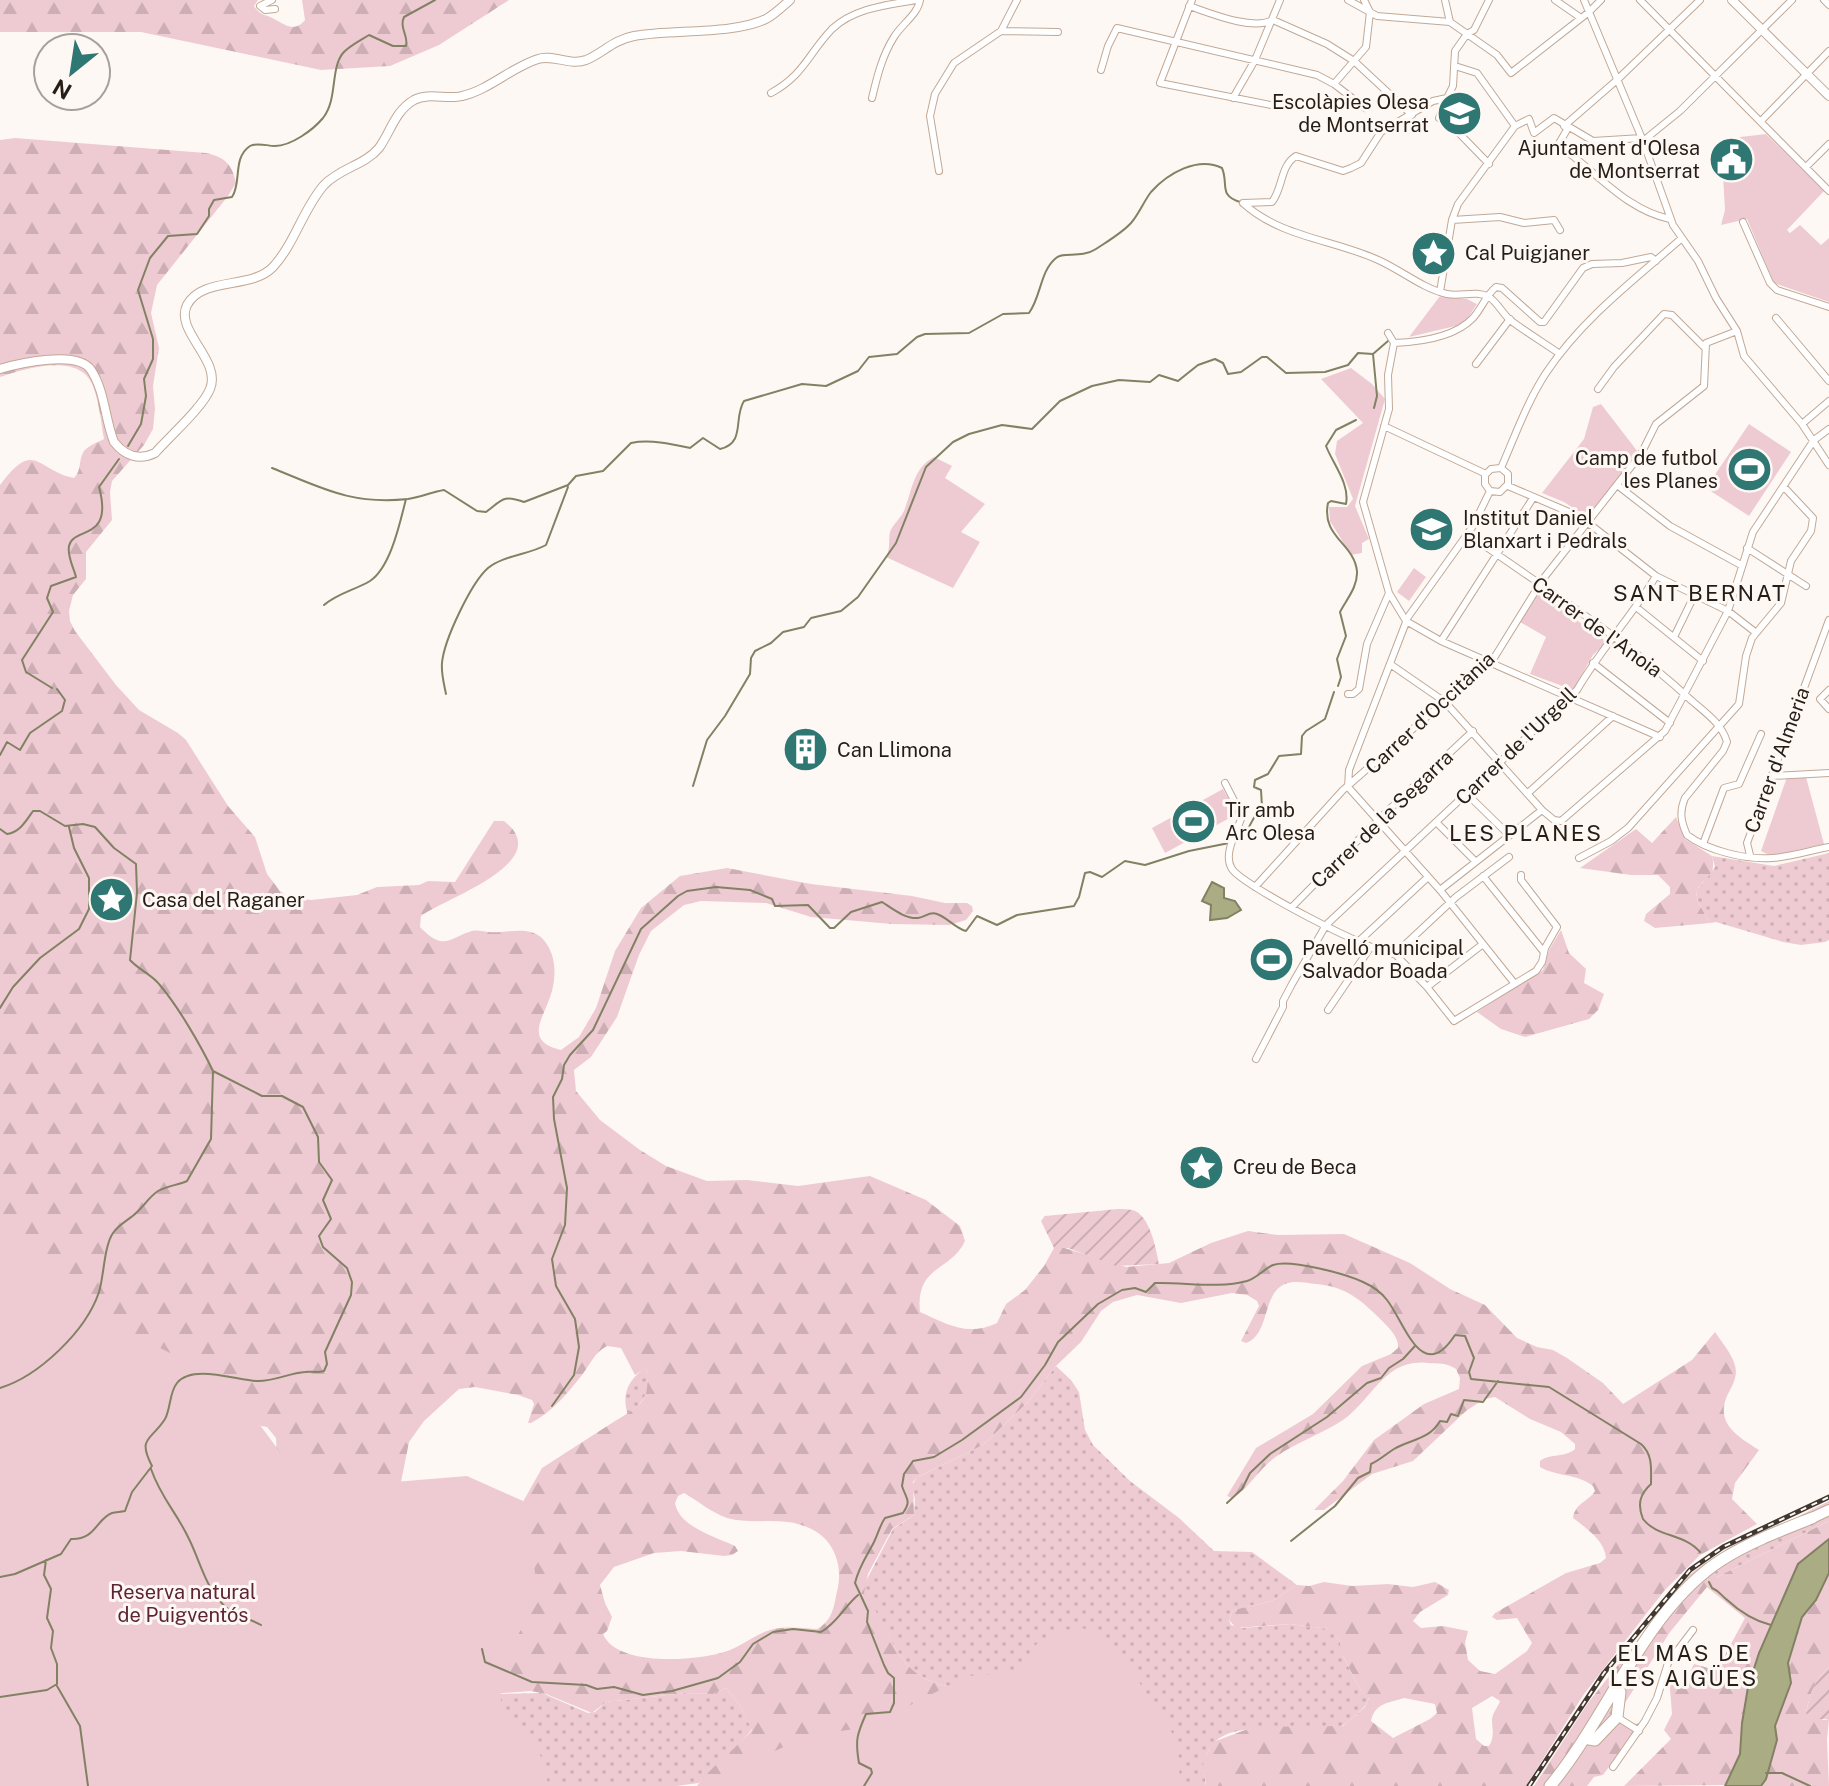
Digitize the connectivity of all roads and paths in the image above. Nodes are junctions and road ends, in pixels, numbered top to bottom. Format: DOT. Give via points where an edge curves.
graph roads {
  1 [pos="272,0"];
  2 [pos="790,0"];
  3 [pos="918,0"];
  4 [pos="1017,0"];
  5 [pos="1280,0"];
  6 [pos="1348,0"];
  7 [pos="1364,0"];
  8 [pos="1445,0"];
  9 [pos="1489,0"];
  10 [pos="1555,0"];
  11 [pos="1584,0"];
  12 [pos="1601,0"];
  13 [pos="1640,0"];
  14 [pos="1700,0"];
  15 [pos="1732,0"];
  16 [pos="1792,0"];
  17 [pos="1824,0"];
  18 [pos="1190,3"];
  19 [pos="1829,5"];
  20 [pos="275,9"];
  21 [pos="1370,12"];
  22 [pos="1589,12"];
  23 [pos="1581,18"];
  24 [pos="1273,20"];
  25 [pos="1450,22"];
  26 [pos="1671,30"];
  27 [pos="1763,30"];
  28 [pos="1001,31"];
  29 [pos="1058,32"];
  30 [pos="1467,34"];
  31 [pos="1176,42"];
  32 [pos="1829,51"];
  33 [pos="1255,60"];
  34 [pos="1354,61"];
  35 [pos="1455,66"];
  36 [pos="1101,70"];
  37 [pos="1806,74"];
  38 [pos="1717,75"];
  39 [pos="1617,80"];
  40 [pos="1334,84"];
  41 [pos="771,93"];
  42 [pos="1829,96"];
  43 [pos="872,98"];
  44 [pos="1233,98"];
  45 [pos="1443,100"];
  46 [pos="1276,106"];
  47 [pos="1365,108"];
  48 [pos="1412,115"];
  49 [pos="1761,121"];
  50 [pos="1515,126"];
  51 [pos="1566,127"];
  52 [pos="1642,139"];
  53 [pos="1829,144"];
  54 [pos="1489,164"];
  55 [pos="1806,167"];
  56 [pos="939,171"];
  57 [pos="1829,191"];
  58 [pos="1670,219"];
  59 [pos="1452,220"];
  60 [pos="1743,222"];
  61 [pos="1560,230"];
  62 [pos="1682,238"];
  63 [pos="1656,261"];
  64 [pos="1440,292"];
  65 [pos="1488,296"];
  66 [pos="1829,307"];
  67 [pos="1776,318"];
  68 [pos="1510,319"];
  69 [pos="1737,331"];
  70 [pos="1388,333"];
  71 [pos="1394,343"];
  72 [pos="1704,347"];
  73 [pos="1560,354"];
  74 [pos="1476,364"];
  75 [pos="0,369"];
  76 [pos="1829,381"];
  77 [pos="1598,389"];
  78 [pos="1829,401"];
  79 [pos="1802,424"];
  80 [pos="1384,426"];
  81 [pos="1829,429"];
  82 [pos="1814,440"];
  83 [pos="1829,465"];
  84 [pos="1501,468"];
  85 [pos="1486,474"];
  86 [pos="1617,485"];
  87 [pos="1508,486"];
  88 [pos="1784,487"];
  89 [pos="1490,491"];
  90 [pos="1533,498"];
  91 [pos="1587,522"];
  92 [pos="1468,534"];
  93 [pos="1747,548"];
  94 [pos="1496,554"];
  95 [pos="1741,565"];
  96 [pos="1787,573"];
  97 [pos="1656,576"];
  98 [pos="1539,584"];
  99 [pos="1806,586"];
  100 [pos="1389,593"];
  101 [pos="1694,596"];
  102 [pos="1636,607"];
  103 [pos="1728,611"];
  104 [pos="1829,620"];
  105 [pos="1406,621"];
  106 [pos="1755,632"];
  107 [pos="1615,636"];
  108 [pos="1674,637"];
  109 [pos="1441,641"];
  110 [pos="1703,661"];
  111 [pos="1490,662"];
  112 [pos="1593,663"];
  113 [pos="1390,664"];
  114 [pos="1829,690"];
  115 [pos="1348,694"];
  116 [pos="1686,695"];
  117 [pos="1570,697"];
  118 [pos="1445,702"];
  119 [pos="1829,709"];
  120 [pos="1613,716"];
  121 [pos="1670,723"];
  122 [pos="1720,726"];
  123 [pos="1473,731"];
  124 [pos="1761,734"];
  125 [pos="1660,737"];
  126 [pos="1500,761"];
  127 [pos="1829,773"];
  128 [pos="1771,776"];
  129 [pos="1225,783"];
  130 [pos="1348,787"];
  131 [pos="1528,793"];
  132 [pos="1467,794"];
  133 [pos="1542,810"];
  134 [pos="1378,820"];
  135 [pos="1437,823"];
  136 [pos="1509,835"];
  137 [pos="1703,844"];
  138 [pos="1829,847"];
  139 [pos="1406,851"];
  140 [pos="1750,855"];
  141 [pos="1509,857"];
  142 [pos="1579,858"];
  143 [pos="1475,861"];
  144 [pos="1521,875"];
  145 [pos="1483,876"];
  146 [pos="1428,877"];
  147 [pos="1255,887"];
  148 [pos="1440,890"];
  149 [pos="1450,903"];
  150 [pos="1292,907"];
  151 [pos="1326,925"];
  152 [pos="1358,942"];
  153 [pos="1483,944"];
  154 [pos="1370,948"];
  155 [pos="1544,951"];
  156 [pos="1395,954"];
  157 [pos="1515,984"];
  158 [pos="1427,987"];
  159 [pos="1328,1010"];
  160 [pos="1256,1059"];
  161 [pos="1829,1510"];
  162 [pos="1812,1518"];
  163 [pos="1693,1630"];
  164 [pos="1620,1692"];
  165 [pos="1617,1717"];
  166 [pos="1639,1731"];
  167 [pos="1589,1739"];
  168 [pos="1613,1767"];
  169 [pos="1553,1786"];
  1 -- 20 [label="street" via="260,6"];
  2 -- 75 [label="street" via="755,23 633,36 585,60 540,58 466,95 413,101 397,114 371,155 324,185 275,265 261,278 211,288 190,300 186,323 208,363 210,390 146,458 130,455 114,442 98,384 83,362 34,361"];
  3 -- 41 [label="street" via="847,18 797,76"];
  3 -- 43 [label="street" via="919,8 886,51"];
  4 -- 28 [label="street"];
  5 -- 24 [label="street"];
  6 -- 21 [label="street"];
  7 -- 21 [label="street"];
  8 -- 25 [label="street"];
  9 -- 30 [label="street"];
  10 -- 23 [label="street"];
  11 -- 22 [label="street"];
  12 -- 22 [label="street"];
  13 -- 26 [label="street"];
  14 -- 26 [label="street"];
  15 -- 27 [label="street"];
  16 -- 27 [label="street"];
  17 -- 19 [label="street"];
  18 -- 24 [label="street" via="1235,21"];
  18 -- 31 [label="street"];
  21 -- 25 [label="street"];
  21 -- 34 [label="street" via="1367,46"];
  22 -- 23 [label="street"];
  22 -- 39 [label="street"];
  23 -- 30 [label="street" via="1511,73 1497,55"];
  24 -- 33 [label="street"];
  24 -- 34 [label="street"];
  25 -- 30 [label="street"];
  26 -- 38 [label="street"];
  26 -- 39 [label="street"];
  27 -- 37 [label="street"];
  27 -- 38 [label="street"];
  28 -- 29 [label="street"];
  28 -- 56 [label="street" via="954,63 935,94 930,116"];
  30 -- 35 [label="street" via="1455,51"];
  31 -- 33 [label="street"];
  31 -- 36 [label="street" via="1117,28"];
  31 -- 44 [label="street" via="1160,83"];
  32 -- 37 [label="street"];
  33 -- 40 [label="street"];
  33 -- 44 [label="street"];
  34 -- 40 [label="street"];
  34 -- 48 [label="street"];
  35 -- 45 [label="street" via="1453,86"];
  35 -- 50 [label="street" via="1477,73"];
  37 -- 42 [label="street"];
  37 -- 49 [label="street"];
  38 -- 49 [label="street"];
  38 -- 52 [label="street"];
  39 -- 51 [label="street"];
  39 -- 52 [label="street"];
  40 -- 47 [label="street"];
  44 -- 46 [label="street"];
  45 -- 48 [label="street"];
  45 -- 54 [label="street" via="1439,118"];
  48 -- 64 [label="street" via="1381,132 1361,163 1343,171 1296,156 1272,202 1243,203 1265,221 1357,251"];
  49 -- 55 [label="street"];
  50 -- 51 [label="street" via="1529,119 1534,133 1554,118"];
  50 -- 54 [label="street"];
  51 -- 52 [label="street" via="1593,141"];
  51 -- 58 [label="street" via="1558,145 1624,199"];
  52 -- 58 [label="street"];
  53 -- 55 [label="street"];
  54 -- 59 [label="street" via="1471,183"];
  55 -- 57 [label="street"];
  58 -- 62 [label="street"];
  59 -- 61 [label="street" via="1554,220"];
  59 -- 64 [label="street"];
  60 -- 66 [label="street" via="1777,290"];
  62 -- 63 [label="street"];
  62 -- 69 [label="street"];
  63 -- 65 [label="street" via="1651,257 1583,268 1544,322 1499,287"];
  63 -- 73 [label="street" via="1598,311"];
  64 -- 65 [label="street"];
  65 -- 68 [label="street"];
  65 -- 71 [label="street" via="1464,324 1424,340"];
  67 -- 76 [label="street"];
  68 -- 73 [label="street"];
  68 -- 74 [label="street"];
  69 -- 72 [label="street"];
  69 -- 79 [label="street" via="1744,356"];
  70 -- 71 [label="street"];
  71 -- 80 [label="street"];
  72 -- 77 [label="street" via="1672,315 1664,314"];
  72 -- 86 [label="street, Carrer d'Occitània" via="1704,386 1658,421"];
  73 -- 84 [label="street" via="1534,394"];
  78 -- 79 [label="street"];
  79 -- 82 [label="street"];
  80 -- 85 [label="street"];
  80 -- 100 [label="street" via="1362,498"];
  81 -- 82 [label="street"];
  82 -- 83 [label="street"];
  82 -- 88 [label="street"];
  84 -- 85 [label="street"];
  84 -- 87 [label="street" via="1508,474"];
  85 -- 89 [label="street"];
  86 -- 91 [label="street, Carrer d'Occitània"];
  86 -- 95 [label="street" via="1670,526"];
  87 -- 89 [label="street"];
  87 -- 90 [label="street"];
  88 -- 93 [label="street"];
  88 -- 96 [label="street" via="1813,518"];
  89 -- 92 [label="street"];
  90 -- 91 [label="street"];
  90 -- 94 [label="street"];
  91 -- 97 [label="street"];
  91 -- 98 [label="street, Carrer d'Occitània"];
  92 -- 94 [label="street, Carrer de l'Anoia"];
  92 -- 105 [label="street"];
  93 -- 95 [label="street"];
  93 -- 96 [label="street"];
  94 -- 98 [label="street, Carrer de l'Anoia"];
  94 -- 109 [label="street"];
  95 -- 103 [label="street"];
  96 -- 99 [label="street"];
  96 -- 106 [label="street" via="1781,603"];
  97 -- 101 [label="street"];
  97 -- 102 [label="street, Carrer de l'Urgell"];
  98 -- 107 [label="street, Carrer de l'Anoia"];
  98 -- 111 [label="street, Carrer d'Occitània"];
  100 -- 105 [label="street"];
  100 -- 115 [label="street" via="1367,644 1359,689"];
  101 -- 103 [label="street"];
  101 -- 108 [label="street"];
  102 -- 107 [label="street, Carrer de l'Urgell"];
  102 -- 108 [label="street"];
  103 -- 106 [label="street"];
  103 -- 110 [label="street"];
  104 -- 128 [label="street, Carrer d'Almeria"];
  105 -- 109 [label="street"];
  105 -- 113 [label="street"];
  106 -- 122 [label="street" via="1739,704"];
  107 -- 112 [label="street, Carrer de l'Urgell"];
  107 -- 116 [label="street, Carrer de l'Anoia"];
  108 -- 110 [label="street"];
  109 -- 111 [label="street"];
  110 -- 116 [label="street"];
  111 -- 117 [label="street"];
  111 -- 118 [label="street, Carrer d'Occitània"];
  112 -- 117 [label="street, Carrer de l'Urgell"];
  112 -- 121 [label="street"];
  113 -- 118 [label="street"];
  113 -- 130 [label="street" via="1347,775"];
  114 -- 119 [label="street" via="1820,699"];
  116 -- 121 [label="street"];
  116 -- 122 [label="street, Carrer de l'Anoia"];
  117 -- 120 [label="street"];
  117 -- 126 [label="street, Carrer de l'Urgell"];
  118 -- 123 [label="street"];
  118 -- 130 [label="street, Carrer d'Occitània"];
  120 -- 125 [label="street"];
  120 -- 131 [label="street"];
  121 -- 125 [label="street"];
  122 -- 137 [label="street" via="1727,742 1723,751 1681,806 1687,835"];
  122 -- 142 [label="street" via="1628,828"];
  123 -- 126 [label="street"];
  123 -- 134 [label="street, Carrer de la Segarra"];
  124 -- 137 [label="street" via="1739,784 1724,788"];
  125 -- 133 [label="street" via="1557,822"];
  126 -- 131 [label="street"];
  126 -- 132 [label="street, Carrer de l'Urgell"];
  127 -- 128 [label="street"];
  128 -- 140 [label="street, Carrer d'Almeria" via="1747,843"];
  129 -- 147 [label="street" via="1242,816 1230,866"];
  130 -- 134 [label="street"];
  130 -- 147 [label="street, Carrer d'Occitània"];
  131 -- 133 [label="street"];
  132 -- 135 [label="street, Carrer de l'Urgell"];
  132 -- 136 [label="street"];
  133 -- 136 [label="street"];
  134 -- 139 [label="street"];
  134 -- 150 [label="street, Carrer de la Segarra"];
  135 -- 139 [label="street, Carrer de l'Urgell"];
  135 -- 143 [label="street"];
  136 -- 143 [label="street"];
  137 -- 140 [label="street"];
  138 -- 140 [label="street" via="1771,858"];
  139 -- 146 [label="street"];
  139 -- 151 [label="street, Carrer de l'Urgell"];
  141 -- 145 [label="street"];
  143 -- 148 [label="street"];
  144 -- 155 [label="street" via="1557,927"];
  145 -- 149 [label="street"];
  145 -- 155 [label="street"];
  146 -- 148 [label="street"];
  146 -- 152 [label="street"];
  147 -- 150 [label="street"];
  148 -- 149 [label="street"];
  149 -- 153 [label="street"];
  149 -- 156 [label="street"];
  150 -- 151 [label="street"];
  151 -- 152 [label="street"];
  151 -- 160 [label="street, Carrer de l'Urgell"];
  152 -- 154 [label="street"];
  153 -- 157 [label="street"];
  153 -- 158 [label="street"];
  154 -- 156 [label="street"];
  154 -- 159 [label="street"];
  155 -- 157 [label="street" via="1539,968"];
  156 -- 158 [label="street"];
  157 -- 158 [label="street" via="1454,1021"];
  161 -- 162 [label="main road"];
  162 -- 164 [label="highway" via="1700,1582 1668,1618"];
  162 -- 169 [label="highway" via="1723,1558 1697,1579 1658,1623"];
  163 -- 166 [label="street" via="1668,1663"];
  164 -- 165 [label="highway"];
  164 -- 167 [label="highway"];
  165 -- 166 [label="street"];
  165 -- 167 [label="highway" via="1595,1740"];
  166 -- 168 [label="street"];
  167 -- 169 [label="highway"];
}
